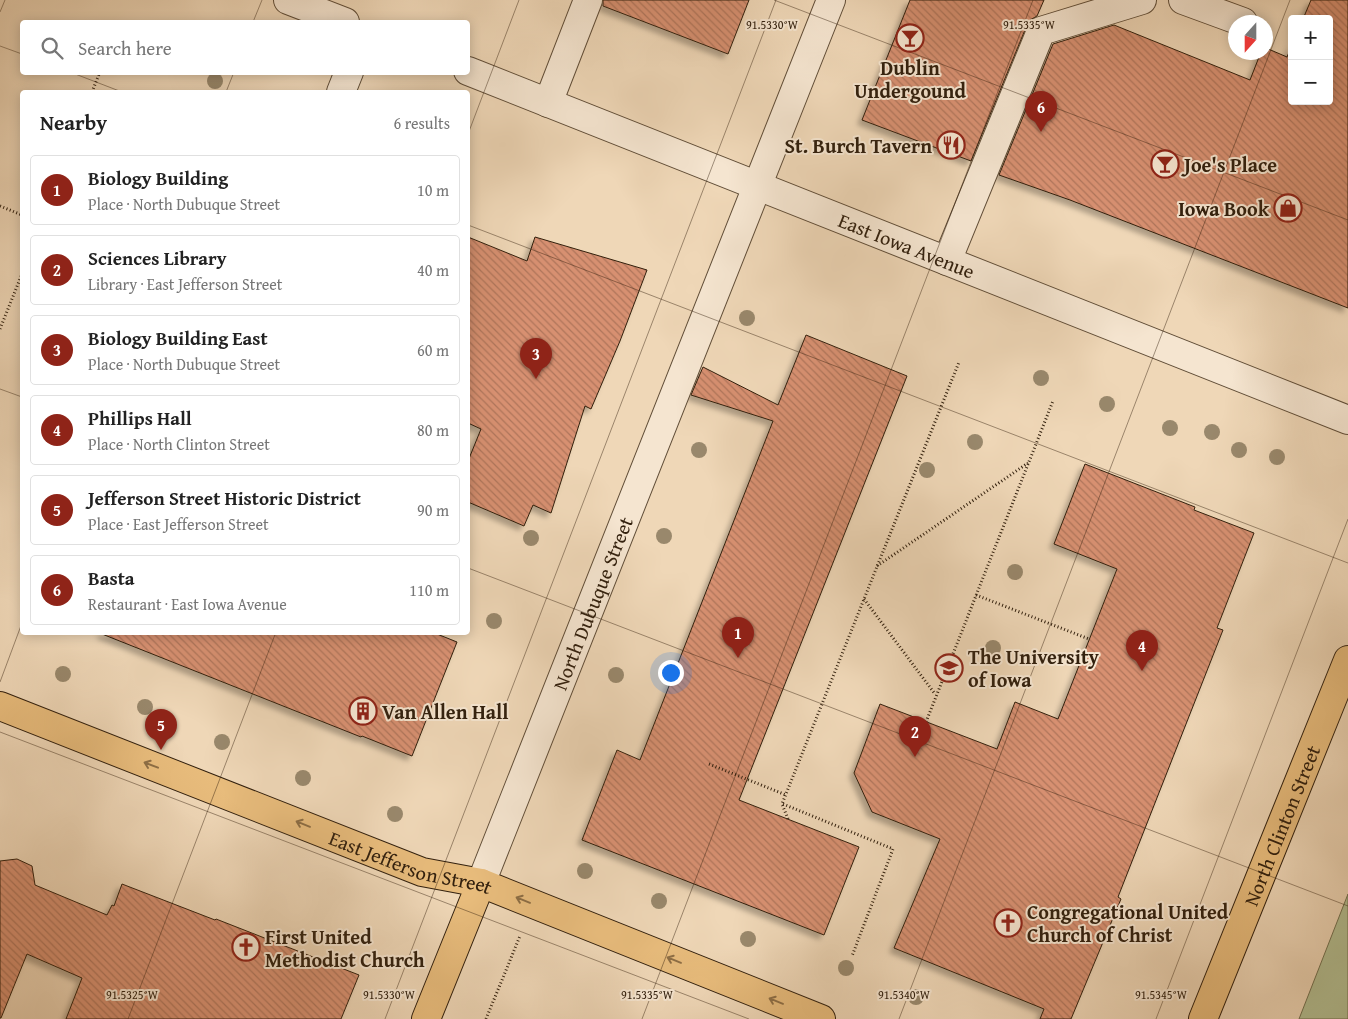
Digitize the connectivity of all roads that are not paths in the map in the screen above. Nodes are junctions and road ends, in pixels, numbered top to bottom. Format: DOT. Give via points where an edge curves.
graph roads {
  1 [pos="288,0"];
  2 [pos="588,0"];
  3 [pos="831,0"];
  4 [pos="1142,0"];
  5 [pos="1183,0"];
  6 [pos="1228,16"];
  7 [pos="340,20"];
  8 [pos="470,72"];
  9 [pos="348,75"];
  10 [pos="342,90"];
  11 [pos="548,103"];
  12 [pos="759,186"];
  13 [pos="947,260"];
  14 [pos="1348,420"];
  15 [pos="1348,660"];
  16 [pos="0,706"];
  17 [pos="481,883"];
  18 [pos="426,1019"];
  19 [pos="821,1019"];
  20 [pos="1203,1019"];
  1 -- 7 [label="street"];
  2 -- 11 [label="street"];
  3 -- 12 [label="street, North Dubuque Street"];
  4 -- 13 [label="street" via="1041,31"];
  5 -- 6 [label="street"];
  8 -- 11 [label="street, East Iowa Avenue"];
  9 -- 10 [label="street"];
  11 -- 12 [label="street, East Iowa Avenue"];
  12 -- 13 [label="street, East Iowa Avenue"];
  12 -- 17 [label="street, North Dubuque Street"];
  13 -- 14 [label="street, East Iowa Avenue"];
  15 -- 20 [label="main road, North Clinton Street"];
  17 -- 16 [label="main road, East Jefferson Street, one-way" via="422,872"];
  17 -- 18 [label="main road, North Dubuque Street"];
  19 -- 17 [label="main road, East Jefferson Street, one-way"];
}
